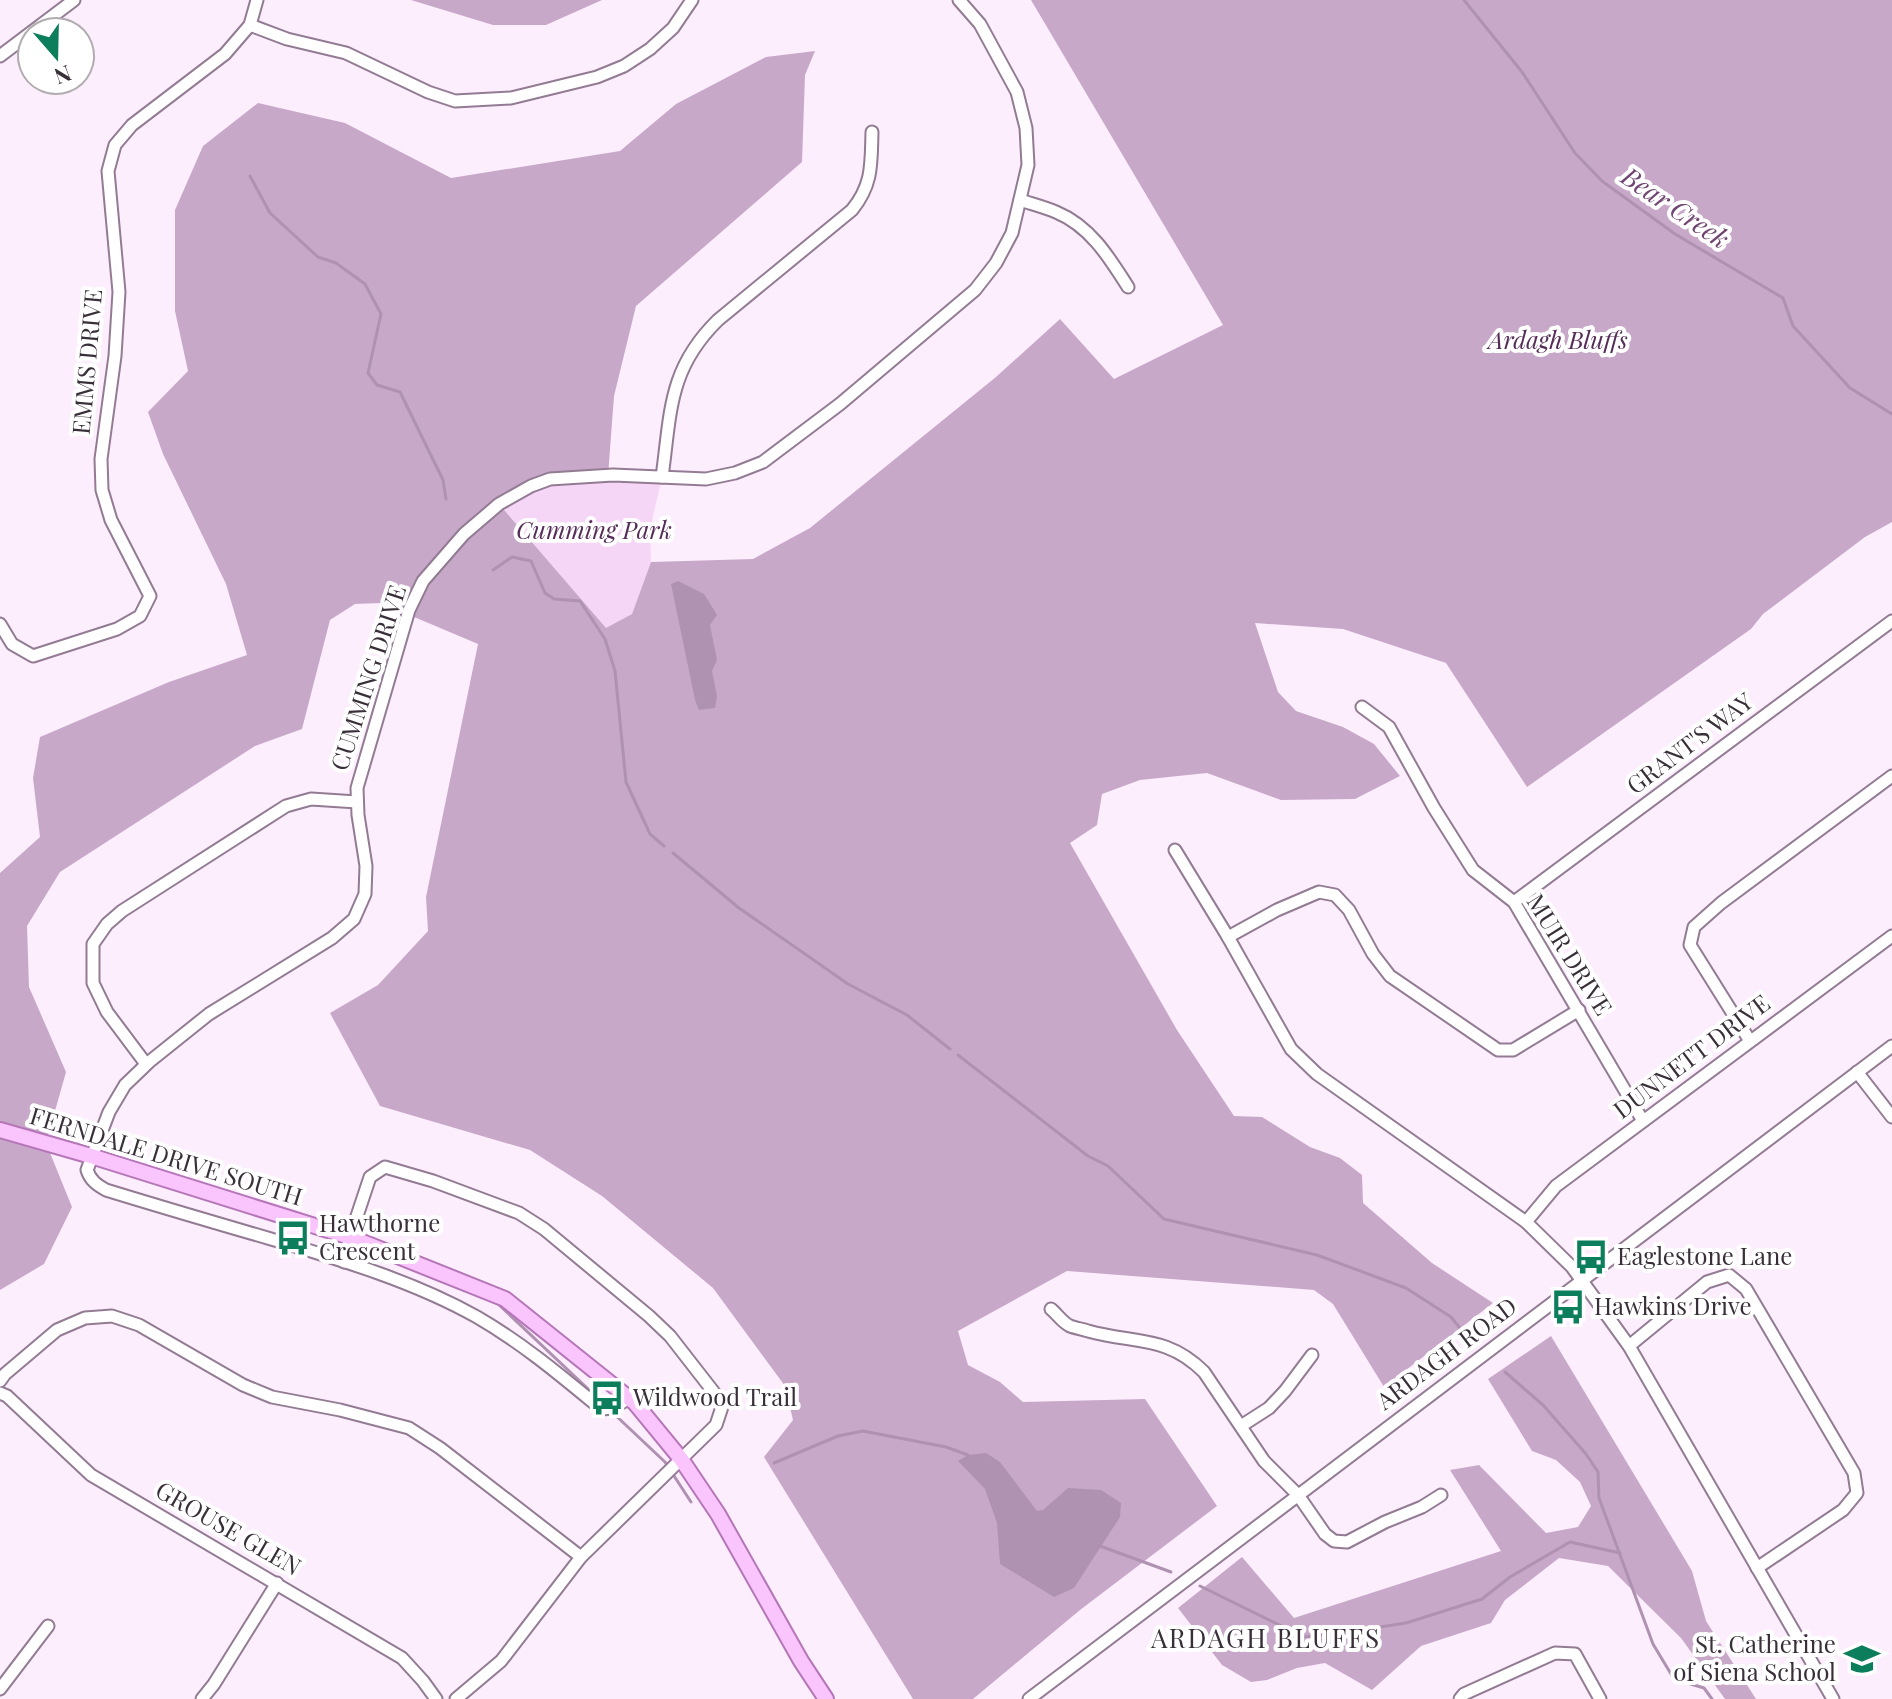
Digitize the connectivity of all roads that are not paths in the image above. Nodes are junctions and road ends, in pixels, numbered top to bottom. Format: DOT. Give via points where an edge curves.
graph roads {
  1 [pos="74,0"];
  2 [pos="257,0"];
  3 [pos="692,0"];
  4 [pos="959,0"];
  5 [pos="250,25"];
  6 [pos="0,56"];
  7 [pos="872,132"];
  8 [pos="1020,200"];
  9 [pos="1128,287"];
  10 [pos="662,477"];
  11 [pos="1892,621"];
  12 [pos="0,624"];
  13 [pos="1362,707"];
  14 [pos="1892,776"];
  15 [pos="357,802"];
  16 [pos="1175,850"];
  17 [pos="1514,902"];
  18 [pos="1892,936"];
  19 [pos="1228,937"];
  20 [pos="1579,1010"];
  21 [pos="1750,1041"];
  22 [pos="1892,1046"];
  23 [pos="146,1064"];
  24 [pos="1857,1072"];
  25 [pos="1892,1117"];
  26 [pos="1643,1121"];
  27 [pos="0,1130"];
  28 [pos="91,1156"];
  29 [pos="1526,1222"];
  30 [pos="350,1237"];
  31 [pos="344,1262"];
  32 [pos="1582,1279"];
  33 [pos="1051,1309"];
  34 [pos="1629,1346"];
  35 [pos="1312,1355"];
  36 [pos="0,1381"];
  37 [pos="0,1393"];
  38 [pos="629,1398"];
  39 [pos="1241,1426"];
  40 [pos="681,1459"];
  41 [pos="1298,1495"];
  42 [pos="1441,1495"];
  43 [pos="581,1557"];
  44 [pos="1757,1568"];
  45 [pos="277,1583"];
  46 [pos="48,1626"];
  47 [pos="0,1689"];
  48 [pos="202,1699"];
  49 [pos="436,1699"];
  50 [pos="456,1699"];
  51 [pos="826,1699"];
  52 [pos="1029,1699"];
  53 [pos="1460,1699"];
  54 [pos="1600,1699"];
  55 [pos="1833,1699"];
  1 -- 6 [label="street"];
  2 -- 5 [label="street, EMMS DRIVE"];
  3 -- 5 [label="street" via="673,28 624,66 511,98 455,101 346,53"];
  4 -- 8 [label="street, CUMMING DRIVE" via="980,24 1017,92 1028,165"];
  5 -- 12 [label="street, EMMS DRIVE" via="225,54 132,125 115,145 108,171 119,292 102,490 111,520 150,596 140,616 117,629 33,656 12,644"];
  7 -- 10 [label="street" via="867,187 852,210 718,320 686,359 673,394"];
  8 -- 9 [label="street" via="1079,226 1100,244"];
  8 -- 10 [label="street, CUMMING DRIVE" via="1012,233 975,290 840,404 763,462 706,479"];
  10 -- 15 [label="street, CUMMING DRIVE" via="550,479 499,504 464,534 423,581 409,610"];
  11 -- 17 [label="street, GRANT'S WAY"];
  13 -- 17 [label="street, MUIR DRIVE" via="1389,727 1473,870"];
  14 -- 21 [label="street" via="1694,927 1690,945"];
  15 -- 23 [label="street, CUMMING DRIVE" via="366,866 365,894 354,919 209,1014"];
  15 -- 23 [label="street" via="311,799 288,805 107,924 93,944 93,983 107,1012"];
  16 -- 19 [label="street"];
  17 -- 20 [label="street, MUIR DRIVE"];
  18 -- 21 [label="street, DUNNETT DRIVE"];
  19 -- 20 [label="street" via="1319,892 1335,895 1390,976 1498,1050 1513,1050"];
  19 -- 29 [label="street" via="1291,1049 1317,1074"];
  20 -- 26 [label="street, MUIR DRIVE"];
  21 -- 26 [label="street, DUNNETT DRIVE"];
  22 -- 24 [label="street, ARDAGH ROAD"];
  23 -- 28 [label="street, CUMMING DRIVE" via="125,1085"];
  24 -- 25 [label="street"];
  24 -- 32 [label="street, ARDAGH ROAD"];
  26 -- 29 [label="street, DUNNETT DRIVE" via="1556,1186"];
  27 -- 28 [label="main road, FERNDALE DRIVE SOUTH"];
  28 -- 30 [label="main road, FERNDALE DRIVE SOUTH"];
  28 -- 31 [label="street" via="89,1177 106,1190"];
  29 -- 32 [label="street"];
  30 -- 31 [label="street"];
  30 -- 38 [label="main road, FERNDALE DRIVE SOUTH" via="505,1299"];
  30 -- 40 [label="street" via="370,1177 385,1167 519,1213 544,1229 670,1336 723,1404 716,1425"];
  31 -- 38 [label="street" via="474,1316 541,1359 600,1408 607,1410"];
  32 -- 34 [label="street"];
  32 -- 41 [label="street, ARDAGH ROAD"];
  33 -- 39 [label="street" via="1068,1325 1182,1353 1204,1372"];
  34 -- 44 [label="street"];
  34 -- 44 [label="street" via="1707,1282 1729,1275 1746,1289 1854,1473 1857,1493 1843,1510"];
  35 -- 39 [label="street" via="1269,1408"];
  36 -- 43 [label="street" via="57,1330 85,1318 112,1316 139,1325 272,1397 409,1428"];
  37 -- 45 [label="street, GROUSE GLEN" via="91,1475"];
  38 -- 40 [label="main road, FERNDALE DRIVE SOUTH"];
  39 -- 41 [label="street" via="1264,1461"];
  40 -- 43 [label="street"];
  40 -- 51 [label="main road, FERNDALE DRIVE SOUTH"];
  41 -- 42 [label="street" via="1325,1534 1341,1543"];
  41 -- 52 [label="street, ARDAGH ROAD"];
  43 -- 50 [label="street" via="501,1661"];
  44 -- 55 [label="street"];
  45 -- 48 [label="street"];
  45 -- 49 [label="street, GROUSE GLEN" via="402,1658"];
  46 -- 47 [label="street"];
  53 -- 54 [label="street" via="1555,1653 1575,1654"];
}
